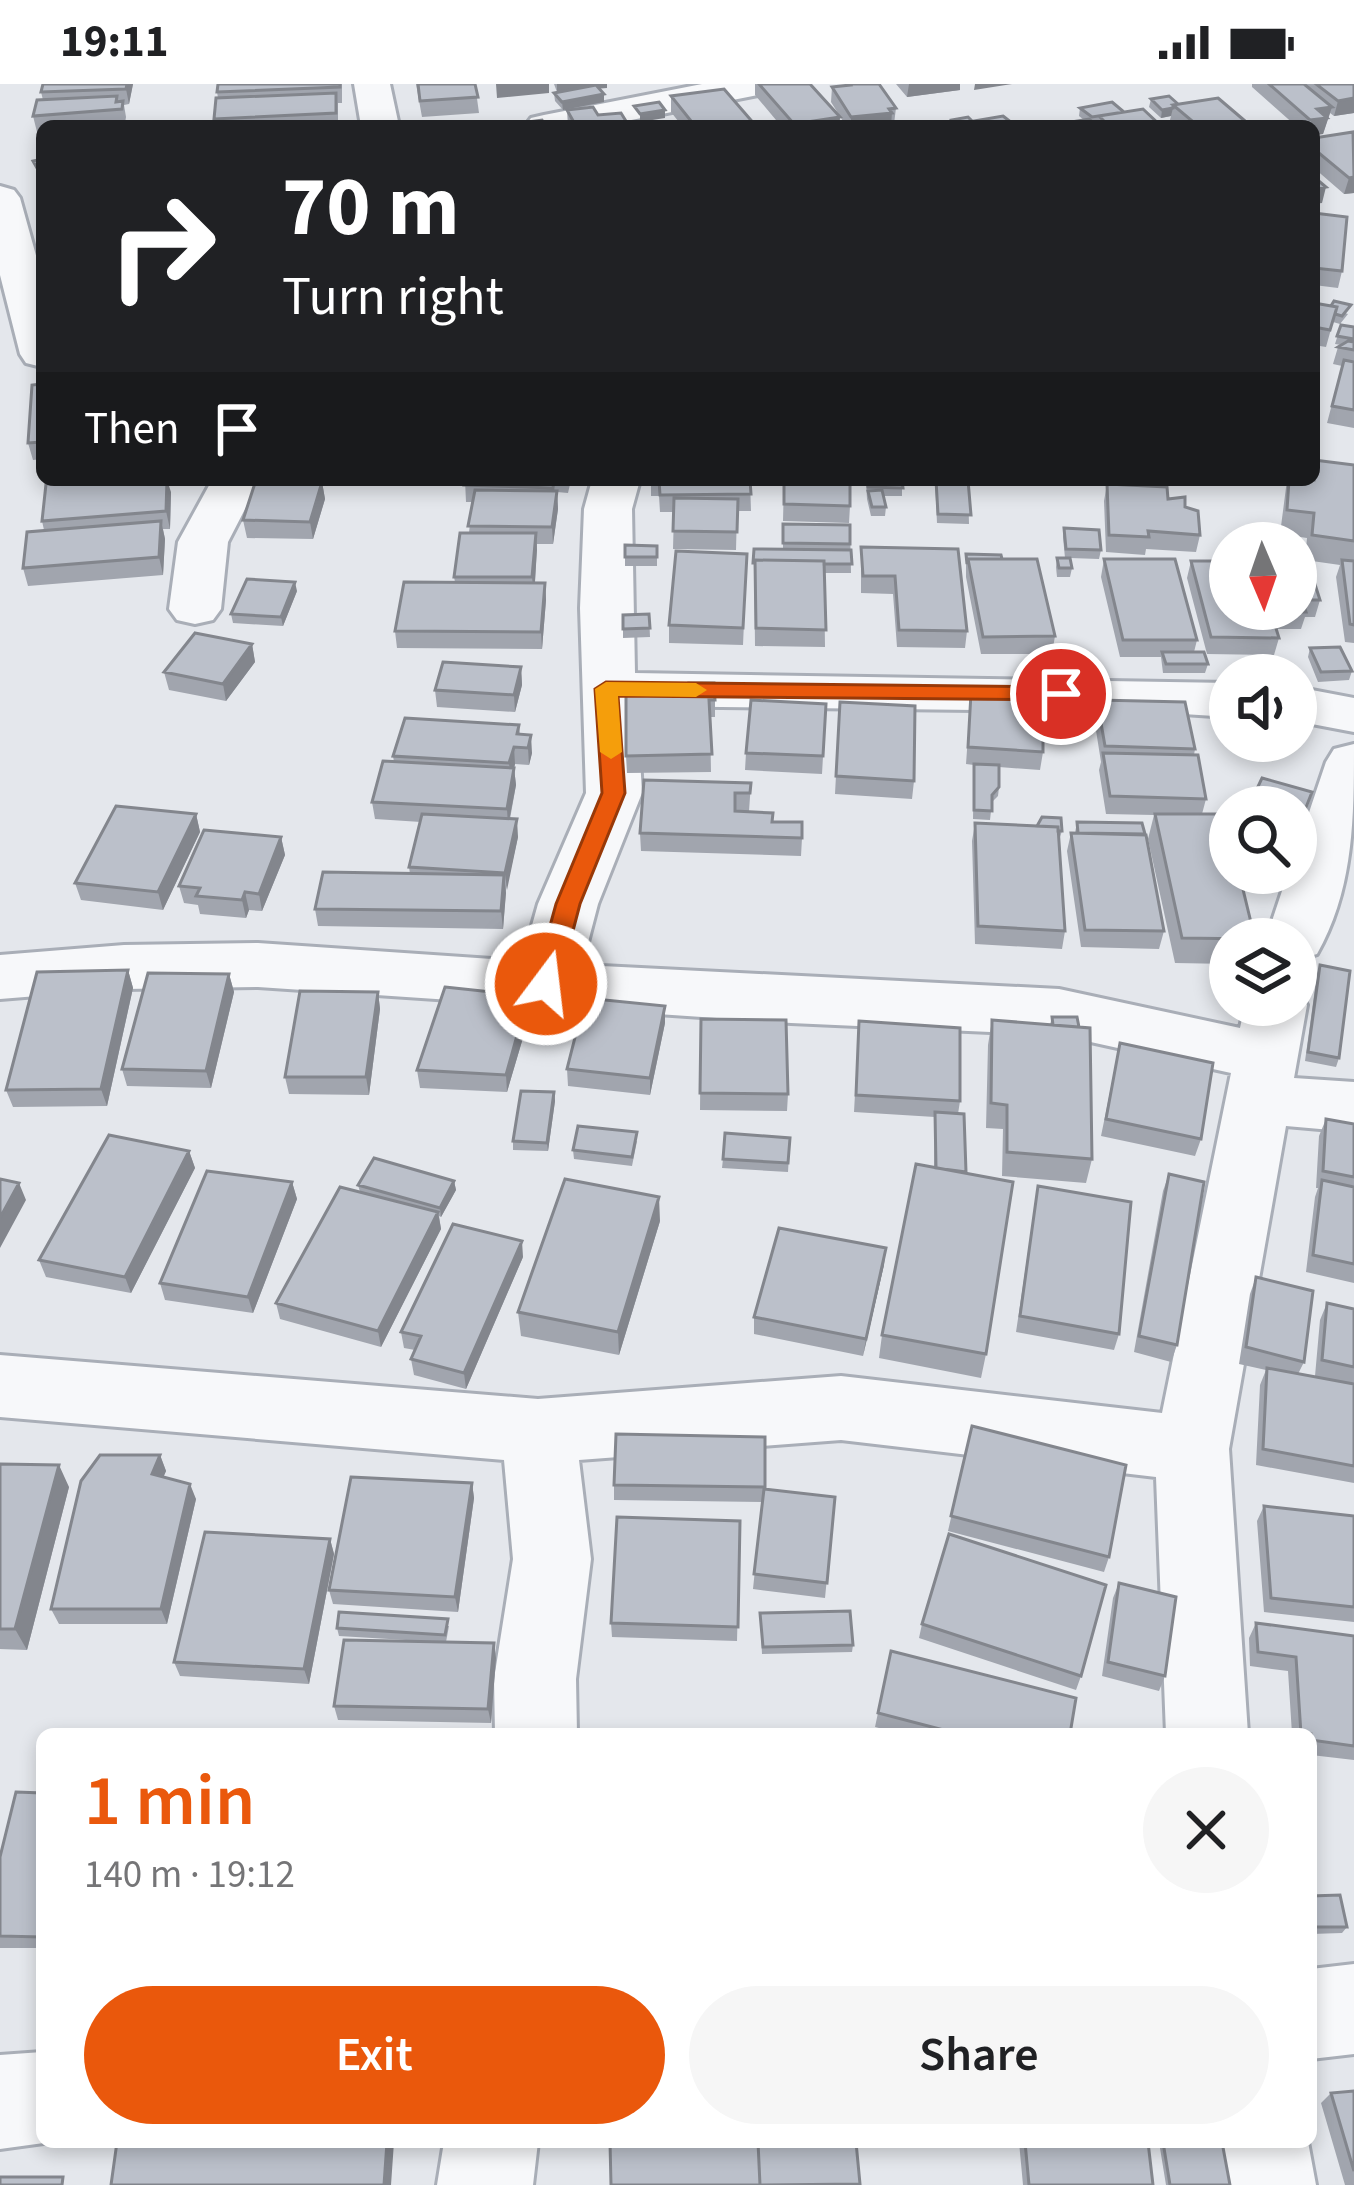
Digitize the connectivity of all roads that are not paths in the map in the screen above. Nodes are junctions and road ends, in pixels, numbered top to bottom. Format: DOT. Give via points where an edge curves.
graph roads {
  1 [pos="372,84"];
  2 [pos="758,84"];
  3 [pos="379,120"];
  4 [pos="575,120"];
  5 [pos="0,198"];
  6 [pos="36,332"];
  7 [pos="36,371"];
  8 [pos="0,374"];
  9 [pos="233,486"];
  10 [pos="614,486"];
  11 [pos="195,609"];
  12 [pos="606,689"];
  13 [pos="1209,698"];
  14 [pos="1317,708"];
  15 [pos="1354,715"];
  16 [pos="1354,762"];
  17 [pos="1342,836"];
  18 [pos="1305,918"];
  19 [pos="0,977"];
  20 [pos="546,984"];
  21 [pos="1266,1054"];
  22 [pos="1354,1107"];
  23 [pos="0,1386"];
  24 [pos="538,1431"];
  25 [pos="1192,1449"];
  26 [pos="536,1728"];
  27 [pos="1207,1728"];
  28 [pos="1354,2009"];
  29 [pos="1317,2013"];
  30 [pos="36,2099"];
  31 [pos="0,2102"];
  32 [pos="490,2148"];
  33 [pos="1262,2148"];
  34 [pos="484,2185"];
  35 [pos="1268,2185"];
  1 -- 3 [label="street"];
  2 -- 4 [label="street"];
  5 -- 6 [label="street"];
  7 -- 8 [label="street"];
  9 -- 11 [label="street" via="203,542"];
  10 -- 12 [label="street"];
  12 -- 13 [label="street"];
  12 -- 20 [label="street" via="614,793 568,904"];
  14 -- 15 [label="street"];
  16 -- 17 [label="street"];
  17 -- 18 [label="street"];
  19 -- 20 [label="street" via="258,965"];
  20 -- 21 [label="street" via="1059,1012"];
  21 -- 22 [label="street"];
  21 -- 25 [label="street"];
  23 -- 24 [label="street"];
  24 -- 25 [label="street" via="841,1408"];
  24 -- 26 [label="street" via="552,1559"];
  25 -- 27 [label="street"];
  28 -- 29 [label="street"];
  30 -- 31 [label="street"];
  32 -- 34 [label="street"];
  33 -- 35 [label="street"];
}
